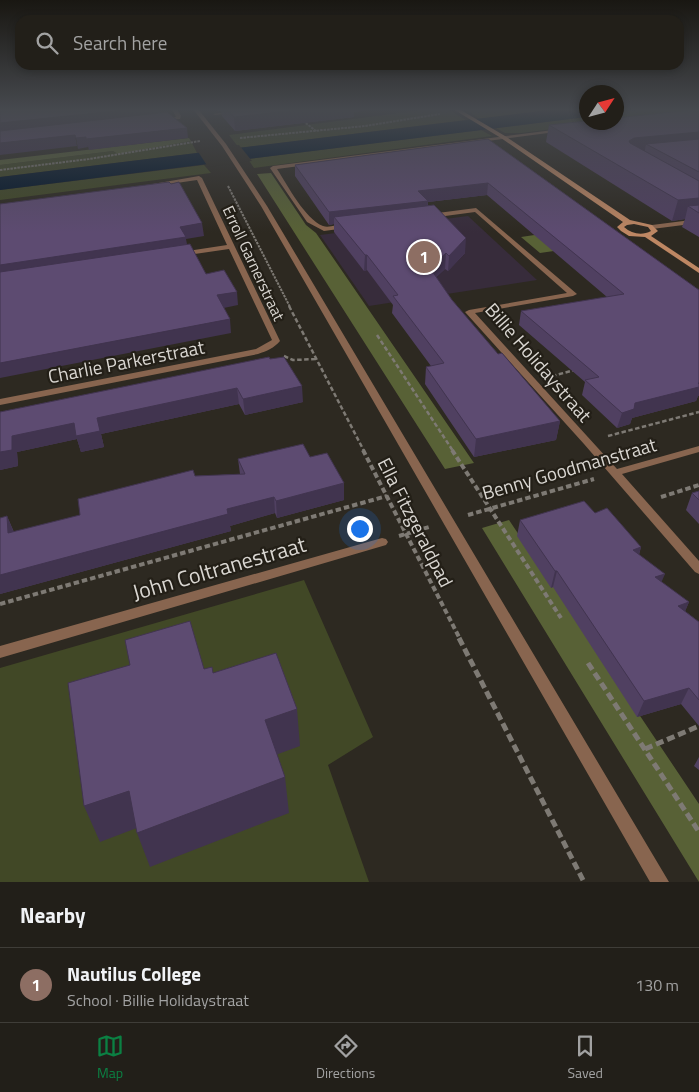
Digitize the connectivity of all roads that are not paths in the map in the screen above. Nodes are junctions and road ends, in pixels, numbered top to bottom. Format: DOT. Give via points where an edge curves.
graph roads {
  1 [pos="227,150"];
  2 [pos="406,150"];
  3 [pos="522,150"];
  4 [pos="152,184"];
  5 [pos="419,217"];
  6 [pos="699,221"];
  7 [pos="628,222"];
  8 [pos="353,225"];
  9 [pos="652,227"];
  10 [pos="646,235"];
  11 [pos="232,246"];
  12 [pos="174,255"];
  13 [pos="699,271"];
  14 [pos="258,351"];
  15 [pos="0,402"];
  16 [pos="699,449"];
  17 [pos="614,473"];
  18 [pos="382,542"];
  19 [pos="699,569"];
  20 [pos="0,652"];
  21 [pos="660,882"];
  1 -- 21 [label="street" via="264,206"];
  2 -- 8 [label="street" via="274,168 309,221 324,229"];
  3 -- 7 [label="street"];
  4 -- 11 [label="street, Erroll Garnerstraat" via="199,178"];
  5 -- 17 [label="street, Billie Holidaystraat" via="476,210 572,294 469,312"];
  6 -- 9 [label="street"];
  7 -- 9 [label="street"];
  7 -- 10 [label="street" via="620,226 623,231"];
  9 -- 10 [label="street" via="655,232"];
  10 -- 13 [label="street"];
  11 -- 12 [label="street"];
  11 -- 14 [label="street, Erroll Garnerstraat" via="276,341"];
  14 -- 15 [label="street, Charlie Parkerstraat"];
  16 -- 17 [label="street, Benny Goodmanstraat"];
  17 -- 19 [label="street, Billie Holidaystraat"];
  18 -- 20 [label="street, John Coltranestraat"];
}
